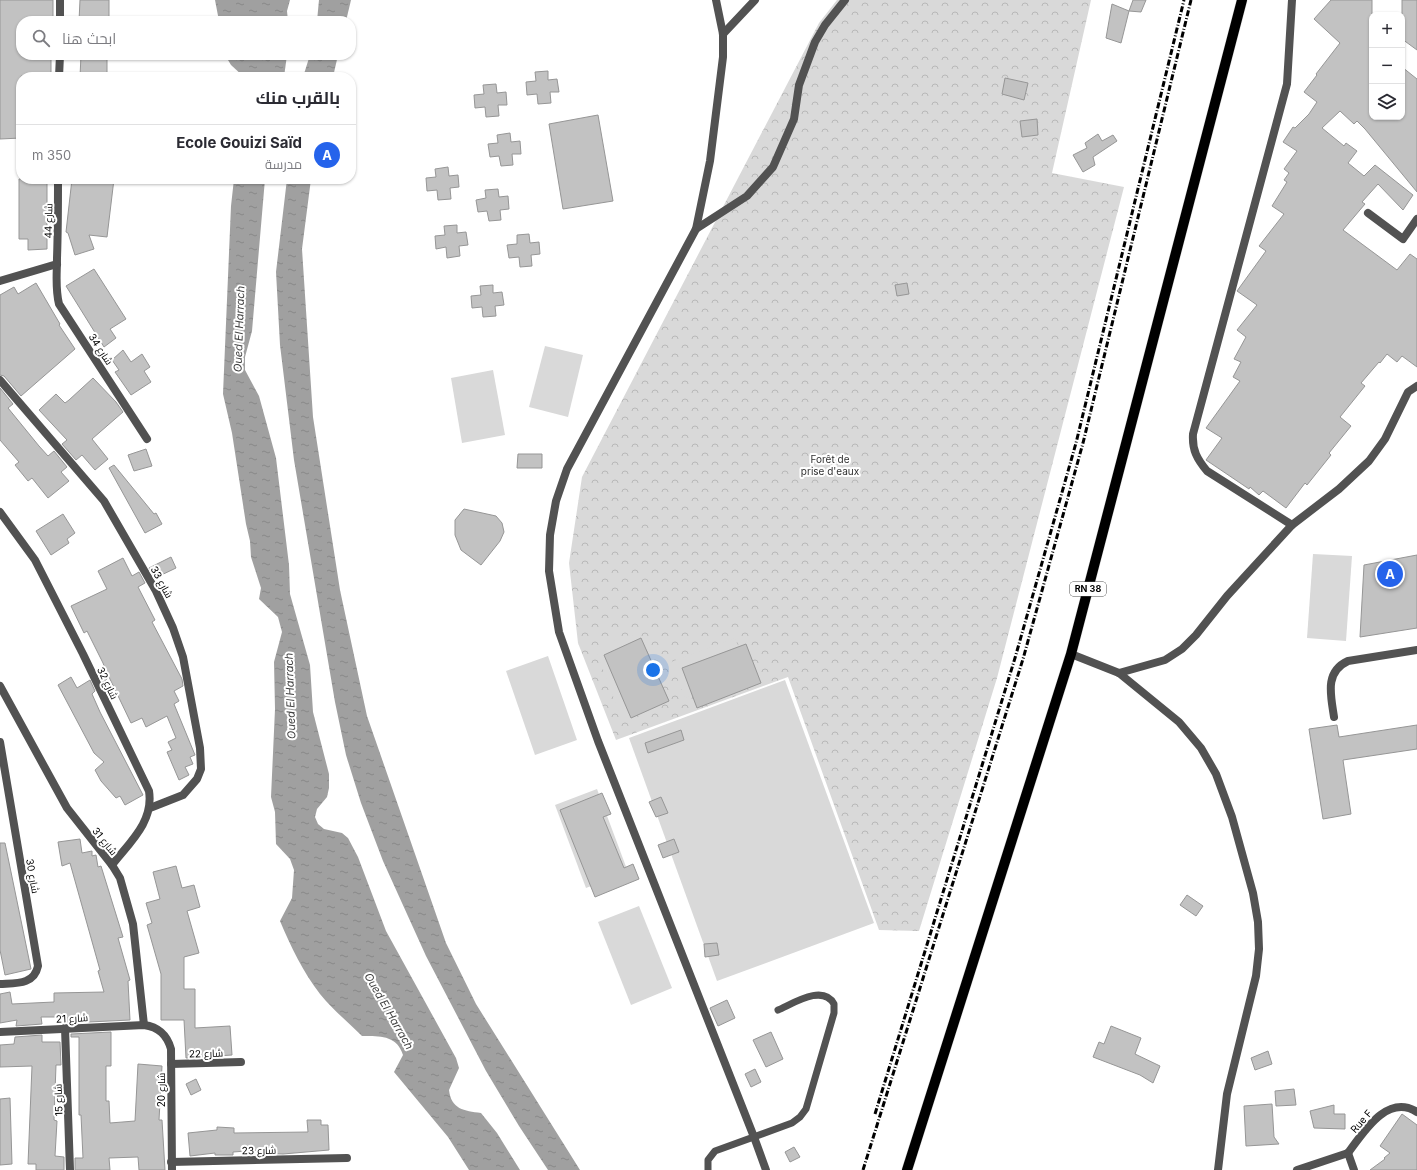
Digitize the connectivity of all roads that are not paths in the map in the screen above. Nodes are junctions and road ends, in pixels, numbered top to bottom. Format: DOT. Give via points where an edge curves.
graph roads {
  1 [pos="60,0"];
  2 [pos="716,0"];
  3 [pos="755,0"];
  4 [pos="845,0"];
  5 [pos="1242,0"];
  6 [pos="1292,0"];
  7 [pos="60,16"];
  8 [pos="723,34"];
  9 [pos="60,60"];
  10 [pos="60,72"];
  11 [pos="58,184"];
  12 [pos="1368,214"];
  13 [pos="1417,219"];
  14 [pos="696,229"];
  15 [pos="57,264"];
  16 [pos="0,281"];
  17 [pos="0,380"];
  18 [pos="1417,386"];
  19 [pos="147,439"];
  20 [pos="0,512"];
  21 [pos="1292,525"];
  22 [pos="1417,650"];
  23 [pos="1070,654"];
  24 [pos="1119,673"];
  25 [pos="0,686"];
  26 [pos="1334,717"];
  27 [pos="0,742"];
  28 [pos="150,808"];
  29 [pos="112,865"];
  30 [pos="0,984"];
  31 [pos="778,1010"];
  32 [pos="144,1025"];
  33 [pos="65,1028"];
  34 [pos="0,1032"];
  35 [pos="241,1062"];
  36 [pos="171,1064"];
  37 [pos="1417,1112"];
  38 [pos="754,1137"];
  39 [pos="1348,1153"];
  40 [pos="347,1158"];
  41 [pos="171,1166"];
  42 [pos="70,1170"];
  43 [pos="708,1170"];
  44 [pos="766,1170"];
  45 [pos="907,1170"];
  46 [pos="1218,1170"];
  47 [pos="1297,1170"];
  48 [pos="1354,1170"];
  1 -- 7 [label="street"];
  2 -- 8 [label="street"];
  3 -- 8 [label="street"];
  4 -- 14 [label="street" via="816,42 799,85 794,119 773,167 747,196"];
  5 -- 23 [label="main road, RN 38"];
  6 -- 21 [label="street" via="1287,84 1193,434 1192,447 1207,471"];
  8 -- 14 [label="street" via="724,57 710,161"];
  9 -- 10 [label="street"];
  11 -- 15 [label="street, شارع 44"];
  12 -- 13 [label="street" via="1403,239"];
  14 -- 38 [label="street" via="567,469 556,501 551,528 549,571 559,632 596,734"];
  15 -- 16 [label="street"];
  15 -- 19 [label="street, شارع 34" via="56,290 60,304"];
  17 -- 28 [label="street, شارع 33" via="95,489 113,514 165,608 183,657 200,748 201,769 197,779 184,795"];
  18 -- 21 [label="street" via="1408,392 1385,439 1369,461 1339,489"];
  20 -- 28 [label="street, شارع 32" via="35,560 83,654 146,784"];
  21 -- 24 [label="street" via="1182,649 1165,660"];
  22 -- 26 [label="street" via="1342,664 1332,675 1330,682"];
  23 -- 24 [label="street"];
  23 -- 45 [label="main road, RN 38"];
  24 -- 46 [label="street" via="1179,722 1201,748 1216,774 1232,817 1253,893 1259,949 1256,976 1227,1094"];
  25 -- 29 [label="street, شارع 31" via="67,808"];
  27 -- 30 [label="street, شارع 30" via="38,966 37,972 30,980"];
  28 -- 29 [label="street, شارع 32" via="145,824"];
  29 -- 32 [label="street, شارع 31" via="125,892 133,924"];
  31 -- 38 [label="lane" via="819,994 828,996 835,1008 803,1114 792,1123"];
  32 -- 33 [label="street, شارع 21"];
  32 -- 36 [label="street, شارع 20" via="156,1029 166,1037 171,1049"];
  33 -- 34 [label="street, شارع 21"];
  33 -- 42 [label="street, شارع 15"];
  35 -- 36 [label="street, شارع 22"];
  36 -- 41 [label="street, شارع 20"];
  37 -- 39 [label="street, Rue F" via="1402,1108 1379,1115"];
  38 -- 43 [label="lane" via="715,1151 708,1160"];
  38 -- 44 [label="street"];
  39 -- 47 [label="street"];
  39 -- 48 [label="street"];
  40 -- 41 [label="street, شارع 23"];
}
